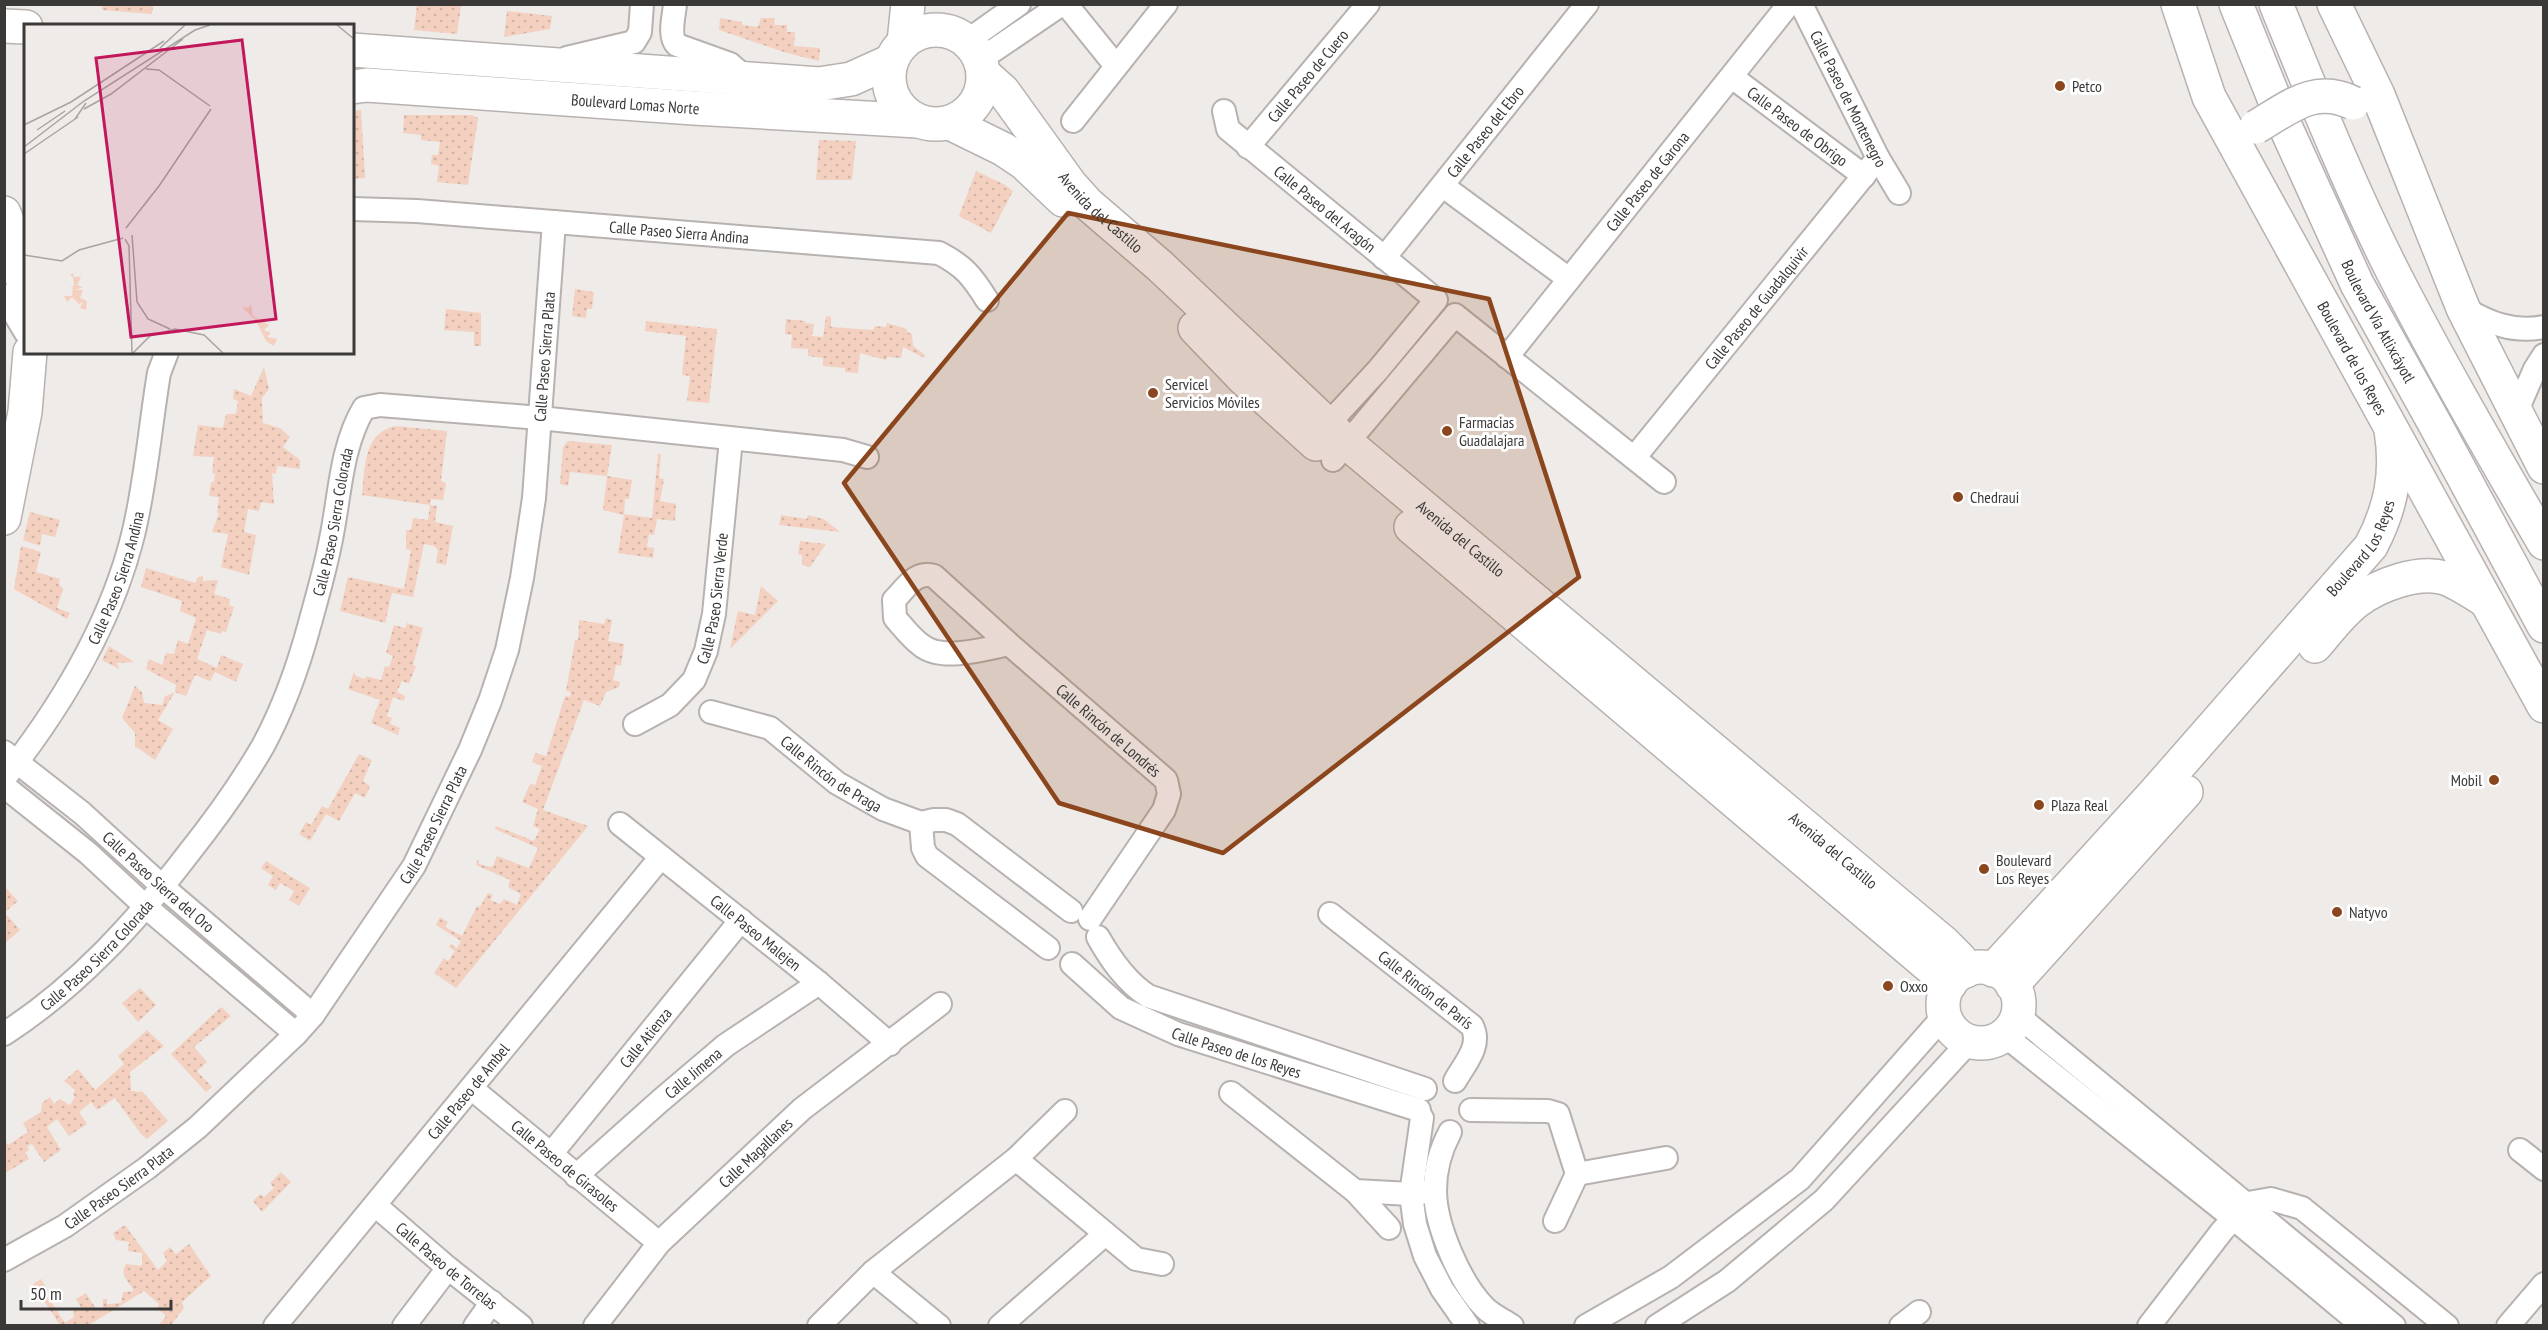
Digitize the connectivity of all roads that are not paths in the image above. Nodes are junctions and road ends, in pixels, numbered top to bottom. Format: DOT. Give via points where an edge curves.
graph roads {
  1 [pos="642,4"];
  2 [pos="675,4"];
  3 [pos="908,4"];
  4 [pos="949,4"];
  5 [pos="1018,4"];
  6 [pos="1064,4"];
  7 [pos="1166,4"];
  8 [pos="1368,4"];
  9 [pos="1587,4"];
  10 [pos="1789,4"];
  11 [pos="1801,4"];
  12 [pos="2178,4"];
  13 [pos="2236,4"];
  14 [pos="2276,4"];
  15 [pos="2334,4"];
  16 [pos="4,26"];
  17 [pos="24,27"];
  18 [pos="354,50"];
  19 [pos="898,52"];
  20 [pos="973,52"];
  21 [pos="541,63"];
  22 [pos="1116,66"];
  23 [pos="1732,77"];
  24 [pos="746,78"];
  25 [pos="782,81"];
  26 [pos="354,87"];
  27 [pos="743,111"];
  28 [pos="1224,111"];
  29 [pos="778,114"];
  30 [pos="1073,121"];
  31 [pos="934,122"];
  32 [pos="2392,130"];
  33 [pos="2243,131"];
  34 [pos="1248,147"];
  35 [pos="1871,167"];
  36 [pos="1443,186"];
  37 [pos="1899,193"];
  38 [pos="354,209"];
  39 [pos="4,213"];
  40 [pos="554,222"];
  41 [pos="1384,258"];
  42 [pos="1154,273"];
  43 [pos="1569,279"];
  44 [pos="24,286"];
  45 [pos="4,296"];
  46 [pos="987,300"];
  47 [pos="2463,308"];
  48 [pos="2544,327"];
  49 [pos="1413,328"];
  50 [pos="24,340"];
  51 [pos="1431,343"];
  52 [pos="29,354"];
  53 [pos="166,354"];
  54 [pos="2544,355"];
  55 [pos="1507,357"];
  56 [pos="2363,378"];
  57 [pos="2515,415"];
  58 [pos="540,418"];
  59 [pos="2391,430"];
  60 [pos="731,439"];
  61 [pos="1330,442"];
  62 [pos="867,457"];
  63 [pos="1634,458"];
  64 [pos="2544,467"];
  65 [pos="1664,482"];
  66 [pos="4,518"];
  67 [pos="2544,543"];
  68 [pos="2486,601"];
  69 [pos="2544,626"];
  70 [pos="1009,644"];
  71 [pos="2544,656"];
  72 [pos="2544,706"];
  73 [pos="711,712"];
  74 [pos="635,724"];
  75 [pos="11,757"];
  76 [pos="4,779"];
  77 [pos="4,786"];
  78 [pos="921,823"];
  79 [pos="620,824"];
  80 [pos="661,857"];
  81 [pos="163,887"];
  82 [pos="146,907"];
  83 [pos="1330,914"];
  84 [pos="741,920"];
  85 [pos="1086,922"];
  86 [pos="1048,948"];
  87 [pos="1072,964"];
  88 [pos="819,983"];
  89 [pos="1990,993"];
  90 [pos="940,1004"];
  91 [pos="313,1015"];
  92 [pos="1944,1016"];
  93 [pos="4,1034"];
  94 [pos="296,1034"];
  95 [pos="1969,1042"];
  96 [pos="890,1044"];
  97 [pos="1455,1081"];
  98 [pos="471,1088"];
  99 [pos="1231,1093"];
  100 [pos="1867,1102"];
  101 [pos="1422,1106"];
  102 [pos="1471,1110"];
  103 [pos="1065,1111"];
  104 [pos="1894,1124"];
  105 [pos="1450,1132"];
  106 [pos="2520,1150"];
  107 [pos="550,1154"];
  108 [pos="1666,1158"];
  109 [pos="1017,1159"];
  110 [pos="2544,1169"];
  111 [pos="1577,1174"];
  112 [pos="576,1176"];
  113 [pos="1786,1189"];
  114 [pos="1355,1191"];
  115 [pos="1435,1191"];
  116 [pos="1411,1194"];
  117 [pos="375,1204"];
  118 [pos="2240,1211"];
  119 [pos="1809,1213"];
  120 [pos="1555,1221"];
  121 [pos="1389,1228"];
  122 [pos="1104,1235"];
  123 [pos="659,1243"];
  124 [pos="4,1260"];
  125 [pos="1162,1264"];
  126 [pos="448,1268"];
  127 [pos="873,1272"];
  128 [pos="2544,1284"];
  129 [pos="492,1302"];
  130 [pos="1919,1312"];
  131 [pos="275,1326"];
  132 [pos="404,1326"];
  133 [pos="476,1326"];
  134 [pos="521,1326"];
  135 [pos="595,1326"];
  136 [pos="819,1326"];
  137 [pos="939,1326"];
  138 [pos="1000,1326"];
  139 [pos="1468,1326"];
  140 [pos="1512,1326"];
  141 [pos="1586,1326"];
  142 [pos="1657,1326"];
  143 [pos="1901,1326"];
  144 [pos="2149,1326"];
  145 [pos="2363,1326"];
  146 [pos="2394,1326"];
  147 [pos="2446,1326"];
  148 [pos="2508,1326"];
  1 -- 21 [label="street" via="638,39 634,42"];
  2 -- 24 [label="street" via="673,41 730,64"];
  3 -- 19 [label="main road"];
  4 -- 20 [label="main road"];
  5 -- 20 [label="street"];
  6 -- 20 [label="street"];
  6 -- 22 [label="street"];
  7 -- 22 [label="street"];
  8 -- 34 [label="street, Calle Paseo de Cuero"];
  9 -- 36 [label="street, Calle Paseo del Ebro"];
  10 -- 23 [label="street, Calle Paseo de Garona"];
  11 -- 35 [label="street, Calle Paseo de Montenegro"];
  12 -- 33 [label="main road, Boulevard de los Reyes" via="2209,97"];
  13 -- 69 [label="main road, Boulevard Vía Atlixcáyotl" via="2356,284"];
  14 -- 67 [label="main road" via="2392,269 2436,355"];
  15 -- 32 [label="main road"];
  16 -- 17 [label="main road"];
  18 -- 21 [label="main road, Boulevard Lomas Norte"];
  19 -- 20 [label="main road" via="917,33 931,29 947,30"];
  19 -- 25 [label="main road, Boulevard Lomas Norte" via="850,79 832,84"];
  19 -- 31 [label="main road" via="889,76 891,90 901,108"];
  20 -- 31 [label="main road" via="982,90 975,104 964,116"];
  20 -- 42 [label="main road, Avenida del Castillo" via="1070,184"];
  21 -- 24 [label="main road, Boulevard Lomas Norte"];
  22 -- 30 [label="street"];
  23 -- 35 [label="street, Calle Paseo de Obrigo"];
  23 -- 43 [label="street, Calle Paseo de Garona"];
  24 -- 25 [label="main road, Boulevard Lomas Norte"];
  24 -- 27 [label="street"];
  25 -- 29 [label="main road"];
  26 -- 27 [label="main road, Boulevard Lomas Norte"];
  27 -- 29 [label="main road, Boulevard Lomas Norte"];
  28 -- 34 [label="street, Calle Paseo del Aragón" via="1228,129"];
  29 -- 31 [label="main road, Boulevard Lomas Norte"];
  31 -- 42 [label="main road, Avenida del Castillo" via="1003,148"];
  32 -- 33 [label="main road, bridge" via="2354,103 2330,95 2315,96"];
  32 -- 47 [label="main road"];
  33 -- 56 [label="main road, Boulevard de los Reyes"];
  34 -- 41 [label="street, Calle Paseo del Aragón"];
  35 -- 37 [label="street, Calle Paseo de Montenegro"];
  35 -- 63 [label="street, Calle Paseo de Guadalquivir"];
  36 -- 41 [label="street, Calle Paseo del Ebro"];
  36 -- 43 [label="street"];
  38 -- 40 [label="street, Calle Paseo Sierra Andina"];
  39 -- 44 [label="main road"];
  40 -- 46 [label="street, Calle Paseo Sierra Andina" via="939,253 971,275"];
  40 -- 58 [label="street, Calle Paseo Sierra Plata"];
  41 -- 49 [label="street, Calle Paseo del Aragón" via="1436,300"];
  42 -- 61 [label="main road, Avenida del Castillo"];
  43 -- 55 [label="street, Calle Paseo de Garona"];
  45 -- 50 [label="street"];
  47 -- 48 [label="street" via="2511,329"];
  47 -- 57 [label="main road"];
  49 -- 51 [label="street"];
  49 -- 61 [label="street"];
  51 -- 55 [label="street" via="1455,315"];
  51 -- 61 [label="street"];
  52 -- 66 [label="main road" via="24,422"];
  53 -- 75 [label="street, Calle Paseo Sierra Andina" via="159,373 133,535 114,593 50,717"];
  54 -- 57 [label="street"];
  55 -- 63 [label="street"];
  56 -- 59 [label="main road, Boulevard de los Reyes"];
  56 -- 71 [label="main road" via="2406,425 2523,630"];
  57 -- 64 [label="main road"];
  58 -- 60 [label="street, Calle Paseo Sierra Colorada"];
  58 -- 81 [label="street, Calle Paseo Sierra Colorada" via="380,405 364,408 354,424 348,446 330,543 288,689 263,745 215,819"];
  58 -- 91 [label="street, Calle Paseo Sierra Plata" via="522,578 507,650 490,701 414,866"];
  59 -- 68 [label="main road, Boulevard de los Reyes"];
  59 -- 89 [label="main road, Boulevard Los Reyes" via="2395,471 2392,492 2371,546 2161,786"];
  60 -- 62 [label="street, Calle Paseo Sierra Colorada" via="843,450"];
  60 -- 74 [label="street, Calle Paseo Sierra Verde" via="714,614 706,651 694,680 670,705"];
  61 -- 89 [label="main road, Avenida del Castillo" via="1943,942"];
  63 -- 65 [label="street"];
  68 -- 72 [label="main road, Boulevard de los Reyes"];
  68 -- 89 [label="main road, Boulevard Los Reyes" via="2442,577 2419,576 2385,586 2356,602"];
  70 -- 70 [label="street, Calle Rincón de Londrés" via="934,576 917,575 894,600 895,618 928,650 963,653"];
  70 -- 85 [label="street, Calle Rincón de Londrés" via="1166,780 1169,794 1164,810"];
  73 -- 78 [label="street, Calle Rincón de Praga" via="770,728 837,783 882,809"];
  75 -- 76 [label="street, Calle Paseo Sierra Andina"];
  75 -- 81 [label="street, Calle Paseo Sierra del Oro" via="82,813"];
  77 -- 82 [label="street, Calle Paseo Sierra del Oro" via="88,853"];
  78 -- 85 [label="street, Calle Rincón de Praga" via="940,820 957,824"];
  78 -- 86 [label="street" via="927,856"];
  79 -- 80 [label="street, Calle Paseo Malejen"];
  80 -- 84 [label="street, Calle Paseo Malejen"];
  80 -- 98 [label="street, Calle Paseo de Ambel"];
  81 -- 82 [label="street, Calle Paseo Sierra Colorada"];
  81 -- 91 [label="street, Calle Paseo Sierra del Oro"];
  82 -- 93 [label="street, Calle Paseo Sierra Colorada" via="75,980"];
  82 -- 94 [label="street, Calle Paseo Sierra del Oro"];
  83 -- 97 [label="street, Calle Rincón de París" via="1472,1026 1476,1045"];
  84 -- 88 [label="street, Calle Paseo Malejen"];
  84 -- 107 [label="street, Calle Atienza"];
  85 -- 86 [label="street" via="1061,914 1053,919 1045,938"];
  85 -- 87 [label="street" via="1096,947 1091,956"];
  85 -- 101 [label="street, Calle Paseo de los Reyes" via="1111,959 1148,996"];
  86 -- 87 [label="street" via="1053,957"];
  87 -- 101 [label="street, Calle Paseo de los Reyes" via="1121,1008 1179,1034"];
  88 -- 96 [label="street, Calle Paseo Malejen"];
  88 -- 112 [label="street, Calle Jimena" via="726,1046"];
  89 -- 92 [label="main road" via="1943,1005"];
  89 -- 95 [label="main road" via="1993,1041"];
  89 -- 118 [label="street"];
  90 -- 96 [label="street, Calle Magallanes"];
  91 -- 94 [label="street, Calle Paseo Sierra Plata"];
  92 -- 95 [label="main road" via="1955,1033"];
  92 -- 100 [label="street"];
  94 -- 124 [label="street, Calle Paseo Sierra Plata" via="198,1127 147,1168 65,1227"];
  95 -- 104 [label="street"];
  96 -- 123 [label="street, Calle Magallanes" via="802,1109"];
  97 -- 101 [label="street" via="1438,1080"];
  97 -- 102 [label="street" via="1468,1092"];
  98 -- 107 [label="street, Calle Paseo de Girasoles"];
  98 -- 117 [label="street, Calle Paseo de Ambel"];
  99 -- 114 [label="street"];
  100 -- 104 [label="street"];
  100 -- 113 [label="street" via="1800,1179"];
  101 -- 105 [label="street" via="1434,1130"];
  101 -- 116 [label="street"];
  102 -- 105 [label="street" via="1464,1124"];
  102 -- 111 [label="street" via="1558,1114"];
  103 -- 109 [label="street"];
  104 -- 119 [label="street"];
  105 -- 115 [label="street" via="1441,1149"];
  106 -- 110 [label="street"];
  107 -- 112 [label="street, Calle Paseo de Girasoles"];
  108 -- 111 [label="street"];
  109 -- 122 [label="street"];
  109 -- 127 [label="street"];
  111 -- 120 [label="street"];
  112 -- 123 [label="street, Calle Paseo de Girasoles"];
  113 -- 119 [label="street"];
  113 -- 141 [label="street" via="1671,1276"];
  114 -- 116 [label="street"];
  114 -- 121 [label="street"];
  115 -- 116 [label="street"];
  115 -- 140 [label="street" via="1453,1259 1485,1309"];
  116 -- 139 [label="street" via="1425,1256"];
  117 -- 126 [label="street, Calle Paseo de Torrelas"];
  117 -- 131 [label="street, Calle Paseo de Ambel"];
  118 -- 144 [label="street"];
  118 -- 145 [label="street"];
  118 -- 146 [label="street"];
  118 -- 147 [label="street" via="2271,1199 2302,1208"];
  119 -- 142 [label="street" via="1726,1281"];
  122 -- 125 [label="street" via="1136,1259"];
  122 -- 138 [label="street"];
  123 -- 135 [label="street, Calle Magallanes"];
  126 -- 129 [label="street, Calle Paseo de Torrelas"];
  126 -- 132 [label="street"];
  127 -- 136 [label="street"];
  127 -- 137 [label="street"];
  128 -- 148 [label="street"];
  129 -- 133 [label="street"];
  129 -- 134 [label="street, Calle Paseo de Torrelas"];
  130 -- 143 [label="street"];
}
